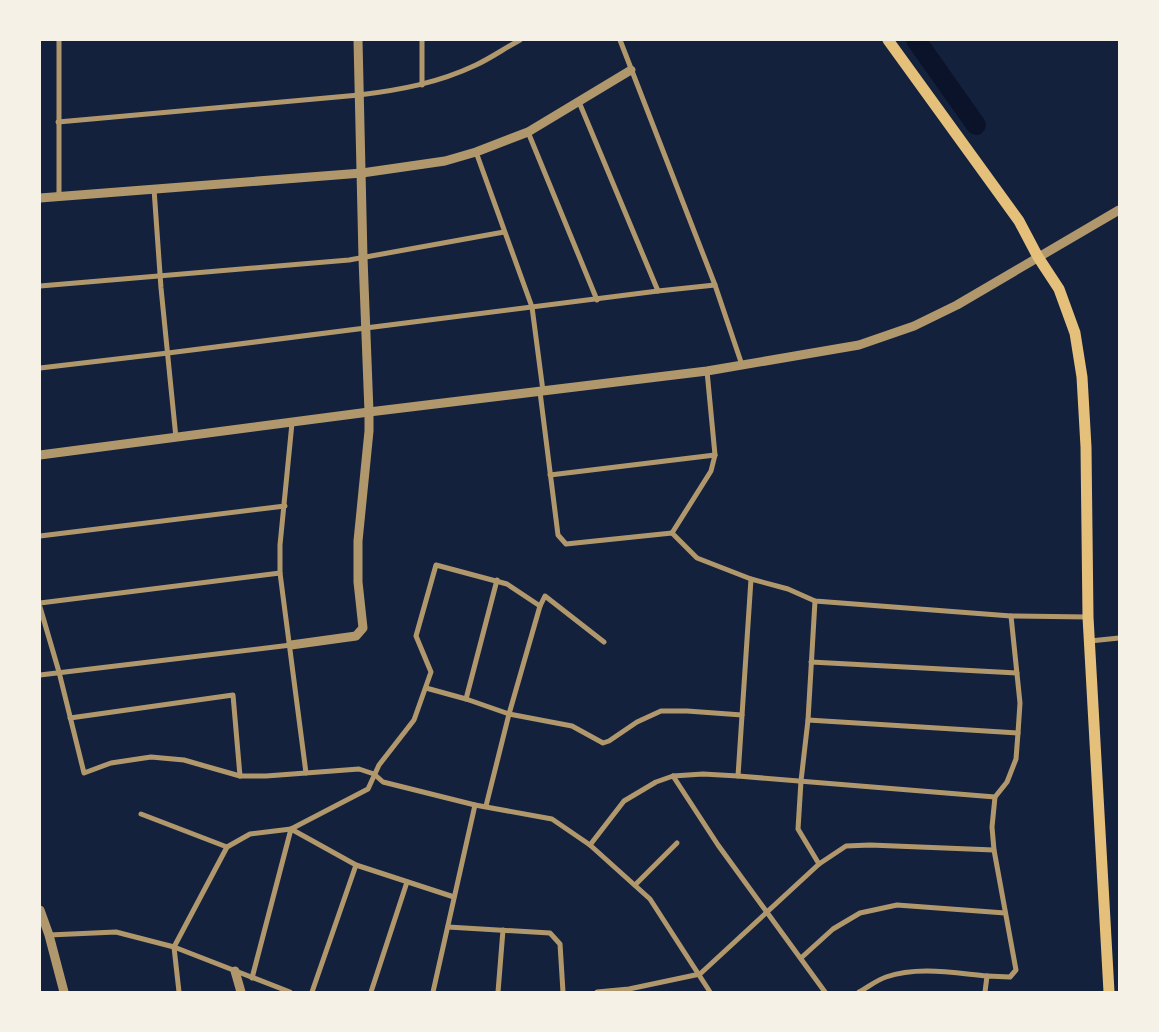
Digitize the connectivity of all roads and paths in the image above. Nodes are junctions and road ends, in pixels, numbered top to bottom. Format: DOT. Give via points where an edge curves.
graph roads {
  1 [pos="59,40"];
  2 [pos="358,40"];
  3 [pos="422,40"];
  4 [pos="520,40"];
  5 [pos="620,40"];
  6 [pos="888,40"];
  7 [pos="631,70"];
  8 [pos="422,85"];
  9 [pos="359,95"];
  10 [pos="579,102"];
  11 [pos="58,122"];
  12 [pos="528,132"];
  13 [pos="476,152"];
  14 [pos="362,172"];
  15 [pos="154,189"];
  16 [pos="59,197"];
  17 [pos="40,198"];
  18 [pos="1119,210"];
  19 [pos="504,232"];
  20 [pos="1038,257"];
  21 [pos="363,258"];
  22 [pos="162,276"];
  23 [pos="40,286"];
  24 [pos="715,286"];
  25 [pos="658,291"];
  26 [pos="597,300"];
  27 [pos="532,307"];
  28 [pos="366,328"];
  29 [pos="168,353"];
  30 [pos="742,365"];
  31 [pos="40,368"];
  32 [pos="707,371"];
  33 [pos="542,392"];
  34 [pos="369,412"];
  35 [pos="292,423"];
  36 [pos="176,438"];
  37 [pos="40,455"];
  38 [pos="715,455"];
  39 [pos="550,475"];
  40 [pos="285,506"];
  41 [pos="672,533"];
  42 [pos="40,536"];
  43 [pos="280,573"];
  44 [pos="750,579"];
  45 [pos="497,580"];
  46 [pos="815,601"];
  47 [pos="40,605"];
  48 [pos="540,606"];
  49 [pos="1011,616"];
  50 [pos="1088,616"];
  51 [pos="1119,638"];
  52 [pos="1089,641"];
  53 [pos="604,642"];
  54 [pos="291,645"];
  55 [pos="811,662"];
  56 [pos="59,672"];
  57 [pos="1017,673"];
  58 [pos="40,675"];
  59 [pos="426,688"];
  60 [pos="466,699"];
  61 [pos="509,714"];
  62 [pos="742,715"];
  63 [pos="70,718"];
  64 [pos="808,720"];
  65 [pos="1018,733"];
  66 [pos="306,773"];
  67 [pos="374,774"];
  68 [pos="240,776"];
  69 [pos="673,776"];
  70 [pos="738,776"];
  71 [pos="800,781"];
  72 [pos="995,797"];
  73 [pos="476,804"];
  74 [pos="486,806"];
  75 [pos="141,814"];
  76 [pos="291,829"];
  77 [pos="677,843"];
  78 [pos="590,845"];
  79 [pos="227,847"];
  80 [pos="994,850"];
  81 [pos="819,864"];
  82 [pos="356,865"];
  83 [pos="406,882"];
  84 [pos="635,885"];
  85 [pos="454,897"];
  86 [pos="40,910"];
  87 [pos="766,912"];
  88 [pos="1006,913"];
  89 [pos="448,927"];
  90 [pos="503,930"];
  91 [pos="44,936"];
  92 [pos="174,947"];
  93 [pos="801,958"];
  94 [pos="235,971"];
  95 [pos="700,974"];
  96 [pos="987,976"];
  97 [pos="252,978"];
  98 [pos="630,990"];
  99 [pos="64,992"];
  100 [pos="179,992"];
  101 [pos="240,992"];
  102 [pos="290,992"];
  103 [pos="312,992"];
  104 [pos="371,992"];
  105 [pos="433,992"];
  106 [pos="498,992"];
  107 [pos="562,992"];
  108 [pos="597,992"];
  109 [pos="710,992"];
  110 [pos="825,992"];
  111 [pos="859,992"];
  112 [pos="985,992"];
  113 [pos="1109,992"];
  1 -- 11 [label="street"];
  2 -- 9 [label="street"];
  3 -- 8 [label="street"];
  4 -- 8 [label="street" via="476,65"];
  5 -- 7 [label="street"];
  6 -- 20 [label="highway" via="1018,221"];
  7 -- 10 [label="street"];
  7 -- 24 [label="street"];
  8 -- 9 [label="street"];
  9 -- 11 [label="street"];
  9 -- 14 [label="street"];
  10 -- 12 [label="street"];
  10 -- 25 [label="street"];
  11 -- 16 [label="street"];
  12 -- 13 [label="street"];
  12 -- 26 [label="street"];
  13 -- 14 [label="street" via="445,161"];
  13 -- 19 [label="street"];
  14 -- 15 [label="street"];
  14 -- 21 [label="street"];
  15 -- 16 [label="street"];
  15 -- 22 [label="street"];
  16 -- 17 [label="street"];
  18 -- 20 [label="street"];
  19 -- 21 [label="street"];
  19 -- 27 [label="street"];
  20 -- 30 [label="street" via="957,305 914,326 859,345"];
  20 -- 50 [label="highway" via="1058,289 1072,324 1082,377"];
  21 -- 22 [label="street"];
  21 -- 28 [label="street"];
  22 -- 23 [label="street"];
  22 -- 29 [label="street"];
  24 -- 25 [label="street"];
  24 -- 30 [label="street"];
  25 -- 26 [label="street"];
  26 -- 27 [label="street"];
  27 -- 28 [label="street"];
  27 -- 33 [label="street"];
  28 -- 29 [label="street"];
  28 -- 34 [label="street"];
  29 -- 31 [label="street"];
  29 -- 36 [label="street"];
  30 -- 32 [label="street"];
  32 -- 33 [label="street"];
  32 -- 38 [label="street"];
  33 -- 34 [label="street"];
  33 -- 39 [label="street"];
  34 -- 35 [label="street"];
  34 -- 54 [label="street" via="358,541 363,628 356,636"];
  35 -- 36 [label="street"];
  35 -- 40 [label="street"];
  36 -- 37 [label="street"];
  38 -- 39 [label="street"];
  38 -- 41 [label="street" via="711,471"];
  39 -- 41 [label="street" via="558,536 566,544"];
  40 -- 42 [label="street"];
  40 -- 43 [label="street"];
  41 -- 44 [label="street" via="698,558"];
  43 -- 47 [label="street"];
  43 -- 54 [label="street"];
  44 -- 46 [label="street" via="788,589"];
  44 -- 62 [label="street"];
  45 -- 48 [label="street"];
  45 -- 59 [label="street" via="436,565 416,636 431,672"];
  45 -- 60 [label="street"];
  46 -- 49 [label="street"];
  46 -- 55 [label="street"];
  47 -- 56 [label="street"];
  48 -- 53 [label="street" via="545,596"];
  48 -- 61 [label="street"];
  49 -- 50 [label="street"];
  49 -- 57 [label="street"];
  50 -- 52 [label="highway"];
  51 -- 52 [label="street"];
  52 -- 113 [label="highway"];
  54 -- 56 [label="street"];
  54 -- 66 [label="street"];
  55 -- 57 [label="street"];
  55 -- 64 [label="street"];
  56 -- 58 [label="street"];
  56 -- 63 [label="street"];
  57 -- 65 [label="street"];
  59 -- 60 [label="street"];
  59 -- 67 [label="street" via="414,720"];
  60 -- 61 [label="street"];
  61 -- 62 [label="street" via="572,726 603,743 661,711"];
  61 -- 74 [label="street"];
  62 -- 70 [label="street"];
  63 -- 68 [label="street" via="84,773 111,763 151,757 184,760"];
  63 -- 68 [label="street" via="233,695"];
  64 -- 65 [label="street"];
  64 -- 71 [label="street"];
  65 -- 72 [label="street" via="1016,758 1008,782"];
  66 -- 67 [label="street" via="359,769"];
  66 -- 68 [label="street"];
  67 -- 73 [label="street" via="383,782"];
  67 -- 76 [label="street" via="368,789"];
  69 -- 70 [label="street"];
  69 -- 78 [label="street" via="624,801"];
  69 -- 87 [label="street"];
  70 -- 71 [label="street"];
  71 -- 72 [label="street"];
  71 -- 81 [label="street" via="798,829"];
  72 -- 80 [label="street"];
  73 -- 74 [label="street"];
  73 -- 85 [label="street"];
  74 -- 78 [label="street" via="552,819"];
  75 -- 79 [label="street"];
  76 -- 79 [label="street" via="250,834"];
  76 -- 82 [label="street"];
  76 -- 97 [label="street"];
  77 -- 84 [label="street"];
  78 -- 84 [label="street"];
  79 -- 92 [label="street"];
  80 -- 81 [label="street" via="846,846"];
  80 -- 88 [label="street"];
  81 -- 87 [label="street"];
  82 -- 83 [label="street"];
  82 -- 103 [label="street"];
  83 -- 85 [label="street"];
  83 -- 104 [label="street"];
  84 -- 95 [label="street" via="650,899"];
  85 -- 89 [label="street"];
  86 -- 91 [label="street"];
  87 -- 93 [label="street"];
  87 -- 95 [label="street"];
  88 -- 93 [label="street" via="897,905 860,913 833,929"];
  88 -- 96 [label="street" via="1016,970 1010,977"];
  89 -- 90 [label="street"];
  89 -- 105 [label="street"];
  90 -- 106 [label="street"];
  90 -- 107 [label="street" via="550,933 560,944"];
  91 -- 92 [label="street" via="116,932"];
  91 -- 99 [label="street"];
  92 -- 94 [label="street"];
  92 -- 100 [label="street"];
  93 -- 110 [label="street"];
  94 -- 97 [label="street"];
  94 -- 101 [label="street"];
  95 -- 98 [label="street"];
  95 -- 109 [label="street"];
  96 -- 111 [label="street" via="903,972 884,977"];
  96 -- 112 [label="street"];
  97 -- 102 [label="street"];
  98 -- 108 [label="street"];
}
